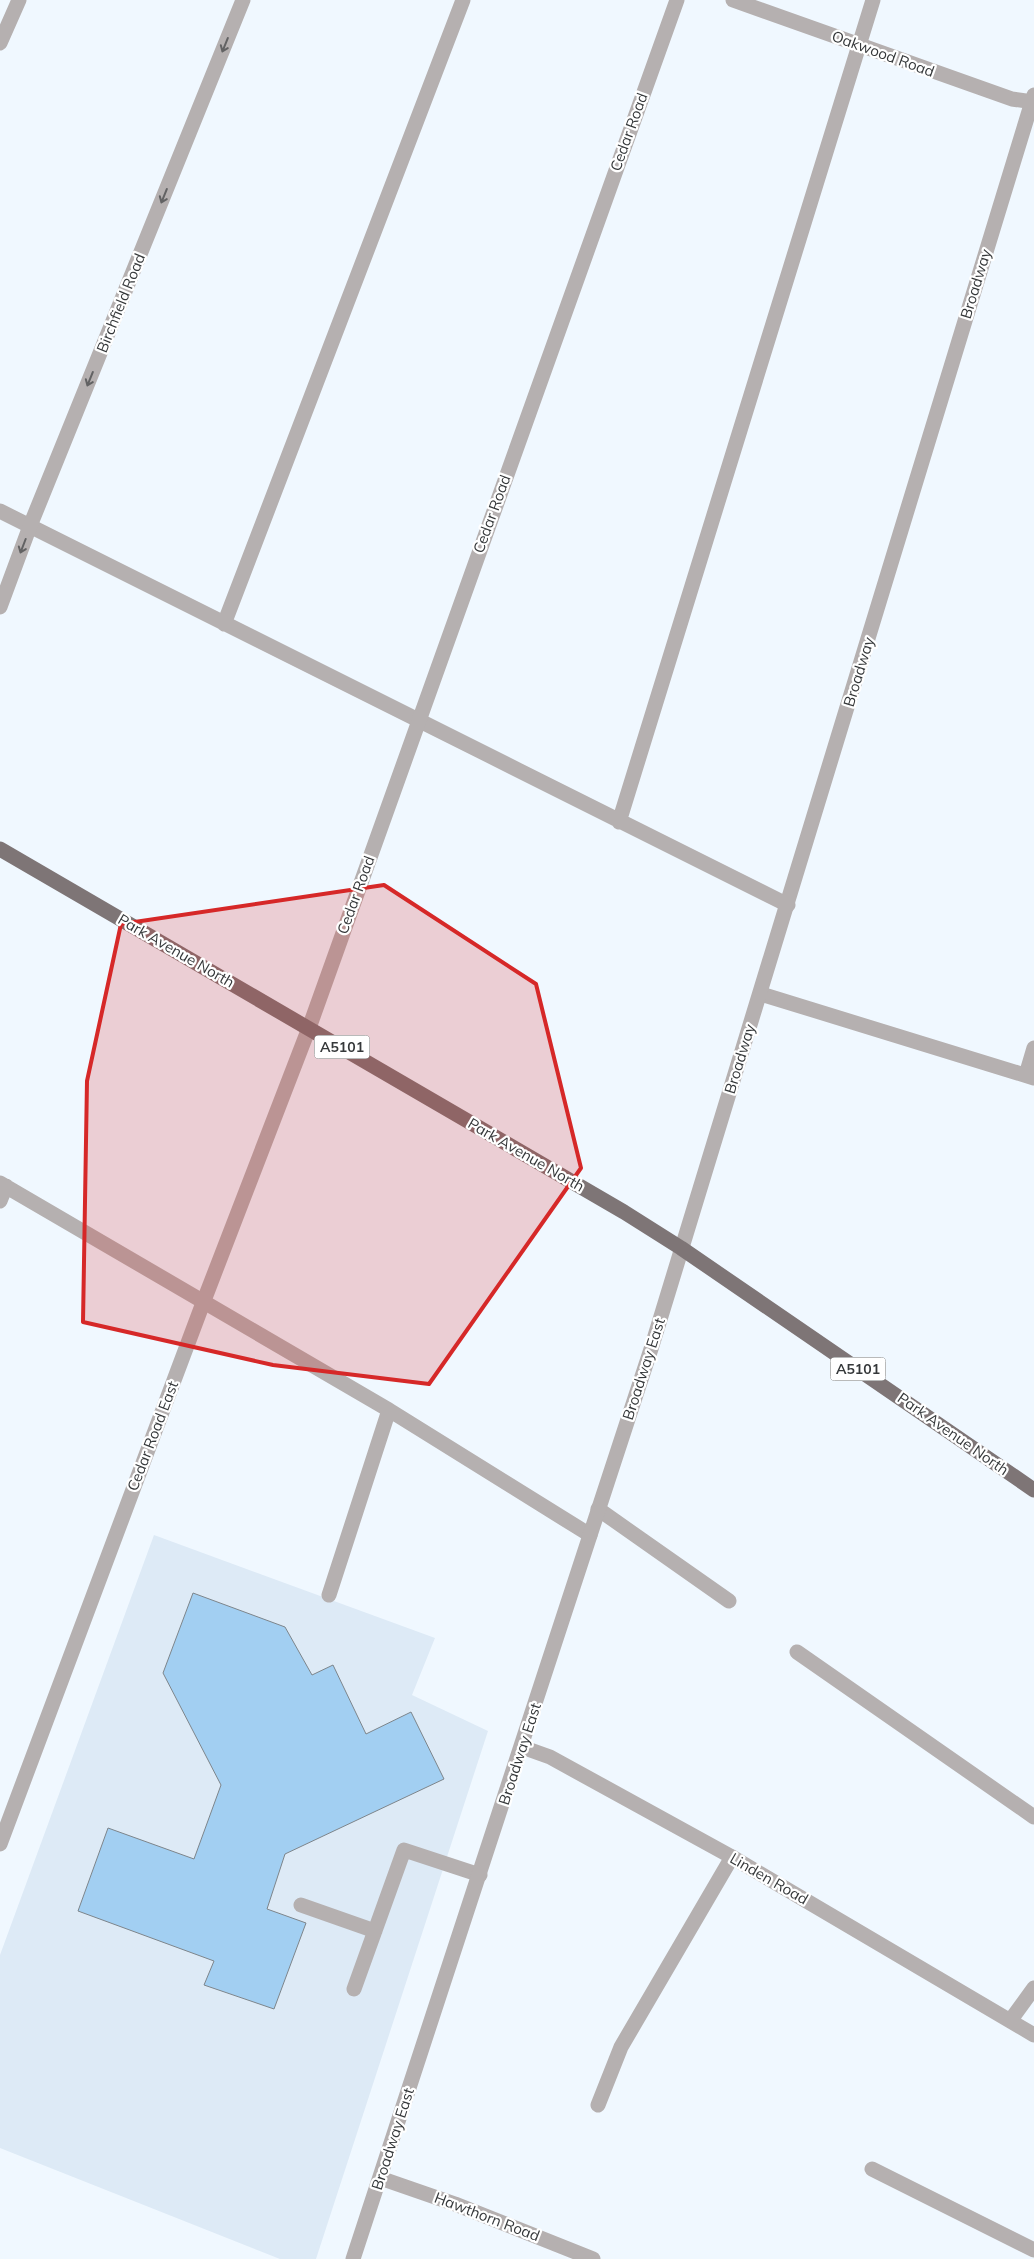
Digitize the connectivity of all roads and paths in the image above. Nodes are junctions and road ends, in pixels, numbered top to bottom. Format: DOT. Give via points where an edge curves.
graph roads {
  1 [pos="19,0"];
  2 [pos="243,0"];
  3 [pos="463,0"];
  4 [pos="677,0"];
  5 [pos="733,0"];
  6 [pos="873,0"];
  7 [pos="0,43"];
  8 [pos="859,45"];
  9 [pos="1033,100"];
  10 [pos="0,511"];
  11 [pos="30,526"];
  12 [pos="0,607"];
  13 [pos="224,624"];
  14 [pos="418,720"];
  15 [pos="619,822"];
  16 [pos="0,849"];
  17 [pos="788,905"];
  18 [pos="760,994"];
  19 [pos="309,1028"];
  20 [pos="1034,1048"];
  21 [pos="1030,1076"];
  22 [pos="3,1185"];
  23 [pos="0,1201"];
  24 [pos="681,1248"];
  25 [pos="203,1303"];
  26 [pos="389,1410"];
  27 [pos="1034,1490"];
  28 [pos="598,1509"];
  29 [pos="590,1535"];
  30 [pos="329,1595"];
  31 [pos="730,1601"];
  32 [pos="797,1652"];
  33 [pos="522,1747"];
  34 [pos="1034,1816"];
  35 [pos="0,1844"];
  36 [pos="732,1857"];
  37 [pos="480,1875"];
  38 [pos="301,1905"];
  39 [pos="374,1931"];
  40 [pos="1034,1988"];
  41 [pos="354,1989"];
  42 [pos="1010,2021"];
  43 [pos="1034,2035"];
  44 [pos="598,2105"];
  45 [pos="872,2170"];
  46 [pos="380,2178"];
  47 [pos="1034,2250"];
  48 [pos="353,2259"];
  49 [pos="593,2259"];
  1 -- 7 [label="street"];
  2 -- 11 [label="street, Birchfield Road, one-way"];
  3 -- 13 [label="street"];
  4 -- 14 [label="street, Cedar Road"];
  5 -- 8 [label="street, Oakwood Road"];
  6 -- 8 [label="street"];
  8 -- 9 [label="street, Oakwood Road" via="1012,99"];
  8 -- 15 [label="street"];
  9 -- 17 [label="street, Broadway"];
  10 -- 11 [label="street"];
  11 -- 12 [label="street, Birchfield Road, one-way"];
  11 -- 13 [label="street"];
  13 -- 14 [label="street"];
  14 -- 15 [label="street"];
  14 -- 19 [label="street, Cedar Road"];
  15 -- 17 [label="street"];
  16 -- 19 [label="main road, Park Avenue North / A5101"];
  17 -- 18 [label="street, Broadway"];
  18 -- 21 [label="street"];
  18 -- 24 [label="street, Broadway"];
  19 -- 24 [label="main road, Park Avenue North / A5101"];
  19 -- 25 [label="street, Cedar Road East"];
  20 -- 21 [label="street"];
  22 -- 23 [label="street"];
  22 -- 25 [label="street"];
  24 -- 27 [label="main road, Park Avenue North / A5101"];
  24 -- 28 [label="street, Broadway East"];
  25 -- 26 [label="street"];
  25 -- 35 [label="street, Cedar Road East"];
  26 -- 29 [label="street"];
  26 -- 30 [label="street"];
  28 -- 29 [label="street, Broadway East"];
  28 -- 31 [label="street"];
  29 -- 33 [label="street, Broadway East"];
  32 -- 34 [label="street"];
  33 -- 36 [label="street, Linden Road" via="550,1757"];
  33 -- 37 [label="street, Broadway East"];
  36 -- 42 [label="street, Linden Road"];
  36 -- 44 [label="street" via="621,2047"];
  37 -- 39 [label="street" via="404,1850"];
  37 -- 46 [label="street, Broadway East"];
  38 -- 39 [label="street"];
  39 -- 41 [label="street"];
  40 -- 42 [label="street"];
  42 -- 43 [label="street, Linden Road"];
  45 -- 47 [label="street"];
  46 -- 48 [label="street, Broadway East"];
  46 -- 49 [label="street, Hawthorn Road"];
}
